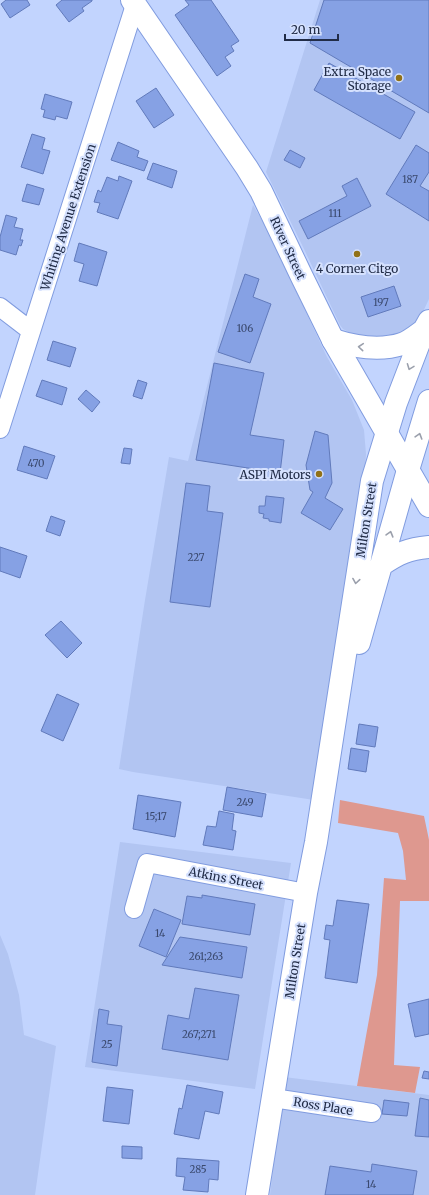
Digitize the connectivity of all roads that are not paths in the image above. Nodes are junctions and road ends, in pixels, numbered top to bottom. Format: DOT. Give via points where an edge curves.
graph roads {
  1 [pos="135,2"];
  2 [pos="0,307"];
  3 [pos="426,326"];
  4 [pos="31,331"];
  5 [pos="334,340"];
  6 [pos="429,401"];
  7 [pos="0,429"];
  8 [pos="386,434"];
  9 [pos="408,470"];
  10 [pos="429,506"];
  11 [pos="429,547"];
  12 [pos="381,565"];
  13 [pos="334,726"];
  14 [pos="306,893"];
  15 [pos="134,909"];
  16 [pos="273,1098"];
  17 [pos="372,1113"];
  18 [pos="257,1195"];
  1 -- 4 [label="street, Whiting Avenue Extension"];
  1 -- 5 [label="main road, River Street" via="254,179"];
  2 -- 4 [label="street"];
  3 -- 5 [label="main road, one-way" via="403,344 359,347"];
  3 -- 8 [label="main road, Milton Street, one-way"];
  4 -- 7 [label="street, Whiting Avenue Extension"];
  5 -- 8 [label="main road, River Street"];
  9 -- 6 [label="main road, Milton Street, one-way"];
  8 -- 9 [label="main road, River Street"];
  8 -- 13 [label="main road, Milton Street, one-way" via="372,481"];
  9 -- 10 [label="main road, River Street"];
  12 -- 9 [label="main road, Milton Street, one-way"];
  11 -- 12 [label="main road" via="398,554"];
  12 -- 13 [label="main road, Milton Street"];
  13 -- 14 [label="main road, Milton Street"];
  14 -- 15 [label="street, Atkins Street" via="146,863"];
  14 -- 16 [label="main road, Milton Street"];
  16 -- 17 [label="street, Ross Place"];
  16 -- 18 [label="main road, Milton Street"];
}
